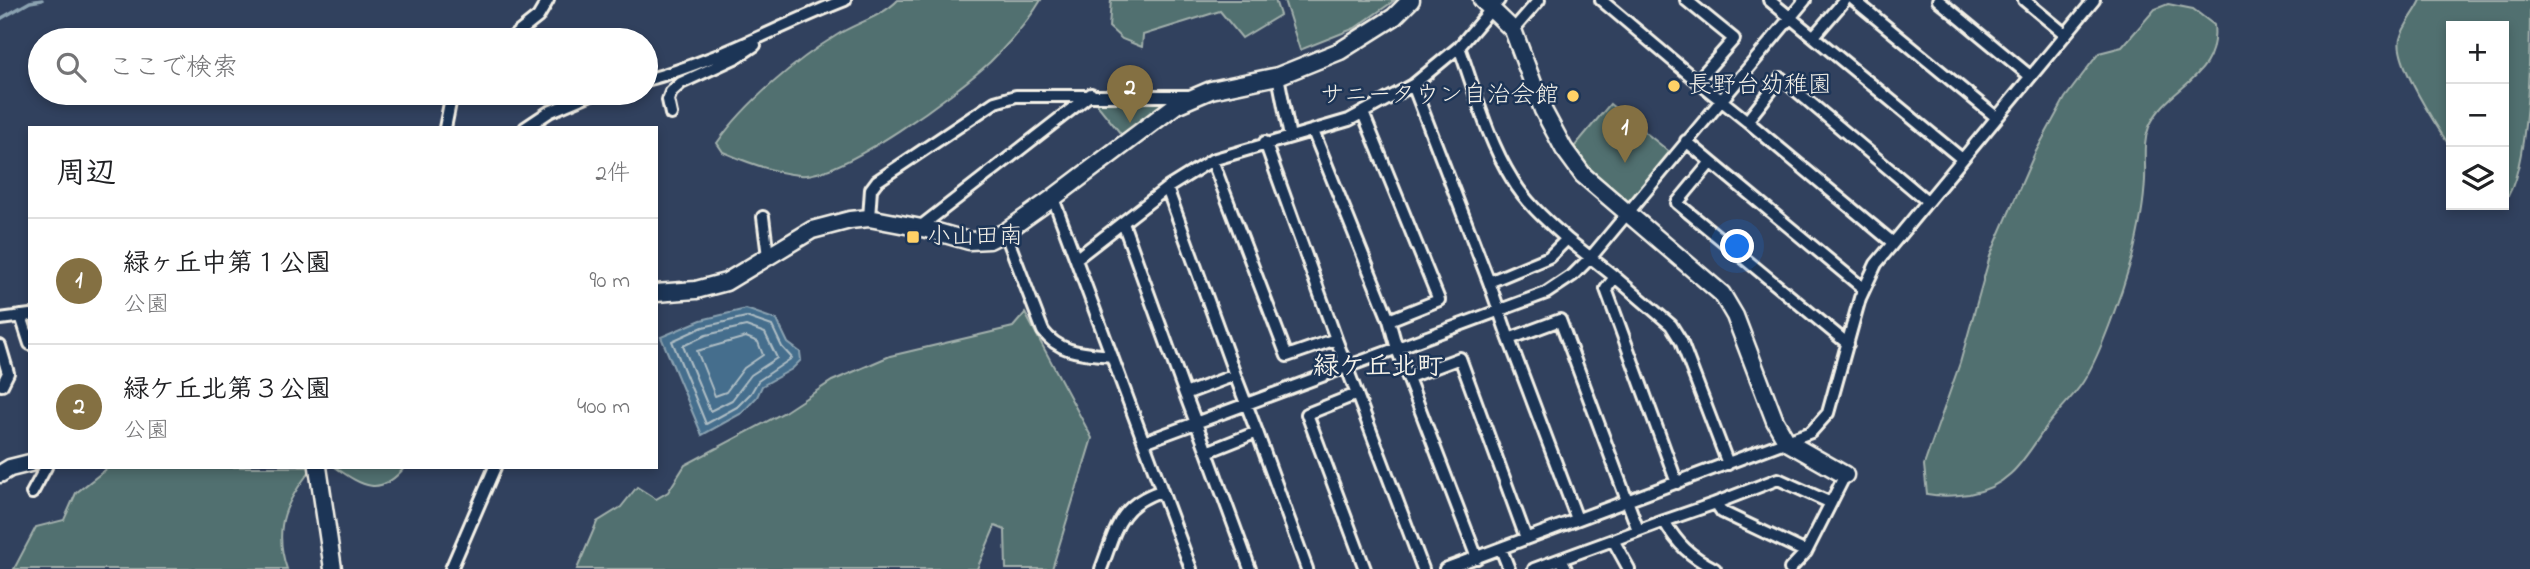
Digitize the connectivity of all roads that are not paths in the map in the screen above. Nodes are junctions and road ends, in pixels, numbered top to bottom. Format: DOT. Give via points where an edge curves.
graph roads {
  1 [pos="548,0"];
  2 [pos="845,0"];
  3 [pos="1411,0"];
  4 [pos="1539,0"];
  5 [pos="1601,0"];
  6 [pos="1686,0"];
  7 [pos="1769,0"];
  8 [pos="1805,0"];
  9 [pos="1845,0"];
  10 [pos="1854,0"];
  11 [pos="1938,0"];
  12 [pos="2024,0"];
  13 [pos="2094,0"];
  14 [pos="1491,3"];
  15 [pos="799,18"];
  16 [pos="1790,18"];
  17 [pos="524,28"];
  18 [pos="1513,30"];
  19 [pos="2065,34"];
  20 [pos="1814,36"];
  21 [pos="1459,47"];
  22 [pos="658,76"];
  23 [pos="1278,76"];
  24 [pos="2030,76"];
  25 [pos="1697,81"];
  26 [pos="1413,85"];
  27 [pos="1091,94"];
  28 [pos="1196,96"];
  29 [pos="1721,100"];
  30 [pos="450,105"];
  31 [pos="565,105"];
  32 [pos="1363,113"];
  33 [pos="671,114"];
  34 [pos="1996,117"];
  35 [pos="1747,121"];
  36 [pos="445,126"];
  37 [pos="528,126"];
  38 [pos="1313,131"];
  39 [pos="1290,137"];
  40 [pos="1686,141"];
  41 [pos="1265,142"];
  42 [pos="1962,159"];
  43 [pos="1212,160"];
  44 [pos="1711,162"];
  45 [pos="1167,188"];
  46 [pos="1053,198"];
  47 [pos="1927,201"];
  48 [pos="1628,213"];
  49 [pos="763,217"];
  50 [pos="869,218"];
  51 [pos="1123,223"];
  52 [pos="920,227"];
  53 [pos="1005,232"];
  54 [pos="1567,239"];
  55 [pos="1892,242"];
  56 [pos="768,256"];
  57 [pos="1591,257"];
  58 [pos="1077,258"];
  59 [pos="1615,277"];
  60 [pos="1489,282"];
  61 [pos="1864,289"];
  62 [pos="658,293"];
  63 [pos="1498,311"];
  64 [pos="26,315"];
  65 [pos="0,319"];
  66 [pos="1388,320"];
  67 [pos="1336,339"];
  68 [pos="1509,339"];
  69 [pos="1848,344"];
  70 [pos="0,346"];
  71 [pos="1396,349"];
  72 [pos="1112,356"];
  73 [pos="1347,367"];
  74 [pos="1235,375"];
  75 [pos="1409,377"];
  76 [pos="2,385"];
  77 [pos="1185,394"];
  78 [pos="1357,394"];
  79 [pos="1247,404"];
  80 [pos="1194,423"];
  81 [pos="1257,432"];
  82 [pos="1144,442"];
  83 [pos="1787,442"];
  84 [pos="1207,452"];
  85 [pos="28,464"];
  86 [pos="1728,464"];
  87 [pos="45,469"];
  88 [pos="318,469"];
  89 [pos="494,469"];
  90 [pos="0,474"];
  91 [pos="1845,475"];
  92 [pos="1677,482"];
  93 [pos="1161,491"];
  94 [pos="32,493"];
  95 [pos="1627,501"];
  96 [pos="1716,503"];
  97 [pos="1831,503"];
  98 [pos="1577,519"];
  99 [pos="1664,521"];
  100 [pos="1638,530"];
  101 [pos="1526,538"];
  102 [pos="1613,540"];
  103 [pos="1501,549"];
  104 [pos="1806,552"];
  105 [pos="1477,558"];
  106 [pos="1564,564"];
  107 [pos="333,569"];
  108 [pos="451,569"];
  109 [pos="1101,569"];
  110 [pos="1191,569"];
  111 [pos="1250,569"];
  112 [pos="1307,569"];
  113 [pos="1365,569"];
  114 [pos="1423,569"];
  115 [pos="1445,569"];
  116 [pos="1509,569"];
  117 [pos="1534,569"];
  118 [pos="1629,569"];
  119 [pos="1715,569"];
  120 [pos="1790,569"];
  1 -- 17 [label="street"];
  2 -- 15 [label="street"];
  3 -- 23 [label="street" via="1394,17 1340,51"];
  4 -- 18 [label="street"];
  5 -- 25 [label="street"];
  6 -- 25 [label="street" via="1734,39"];
  7 -- 16 [label="street"];
  8 -- 16 [label="street"];
  9 -- 20 [label="street"];
  10 -- 34 [label="street"];
  11 -- 24 [label="street"];
  12 -- 19 [label="street"];
  13 -- 19 [label="street"];
  14 -- 18 [label="street"];
  14 -- 21 [label="street"];
  15 -- 22 [label="street" via="698,64"];
  15 -- 33 [label="street" via="737,57 681,83 668,100"];
  16 -- 20 [label="street"];
  16 -- 29 [label="street"];
  18 -- 48 [label="street" via="1543,110 1564,149 1583,175"];
  19 -- 24 [label="street"];
  20 -- 42 [label="street"];
  21 -- 26 [label="street"];
  21 -- 54 [label="street" via="1497,152 1513,181 1535,210"];
  23 -- 28 [label="street"];
  23 -- 39 [label="street"];
  24 -- 34 [label="street"];
  25 -- 29 [label="street"];
  26 -- 32 [label="street"];
  26 -- 60 [label="street"];
  27 -- 28 [label="street"];
  27 -- 50 [label="street" via="1037,94 995,102 877,181 871,189"];
  27 -- 52 [label="street"];
  28 -- 46 [label="street" via="1154,120"];
  29 -- 35 [label="street"];
  29 -- 40 [label="street"];
  30 -- 36 [label="street"];
  31 -- 37 [label="street"];
  32 -- 38 [label="street"];
  32 -- 66 [label="street" via="1439,300"];
  34 -- 42 [label="street"];
  35 -- 47 [label="street" via="1782,78"];
  35 -- 55 [label="street"];
  38 -- 39 [label="street"];
  38 -- 66 [label="street"];
  39 -- 41 [label="street"];
  40 -- 44 [label="street"];
  40 -- 48 [label="street"];
  41 -- 43 [label="street"];
  41 -- 67 [label="street"];
  42 -- 47 [label="street"];
  43 -- 45 [label="street"];
  43 -- 67 [label="street" via="1287,356"];
  44 -- 61 [label="street"];
  44 -- 69 [label="street" via="1677,203"];
  45 -- 51 [label="street"];
  45 -- 74 [label="street"];
  46 -- 53 [label="street"];
  46 -- 58 [label="street"];
  47 -- 55 [label="street"];
  48 -- 57 [label="street"];
  48 -- 83 [label="street" via="1722,294"];
  49 -- 56 [label="street"];
  50 -- 52 [label="street"];
  50 -- 56 [label="street" via="812,230"];
  51 -- 58 [label="street"];
  51 -- 77 [label="street"];
  52 -- 53 [label="street" via="969,241 989,240"];
  53 -- 72 [label="street" via="1050,340 1069,351"];
  54 -- 57 [label="street"];
  54 -- 60 [label="street" via="1549,257"];
  55 -- 61 [label="street"];
  56 -- 62 [label="street" via="712,287"];
  57 -- 59 [label="street"];
  57 -- 63 [label="street" via="1546,293"];
  58 -- 72 [label="street"];
  59 -- 86 [label="street" via="1671,325 1681,341"];
  59 -- 92 [label="street" via="1606,289"];
  60 -- 63 [label="street"];
  61 -- 69 [label="street"];
  63 -- 68 [label="street"];
  63 -- 71 [label="street"];
  64 -- 65 [label="street"];
  66 -- 71 [label="street"];
  67 -- 73 [label="street"];
  68 -- 95 [label="street" via="1560,320"];
  68 -- 98 [label="street"];
  69 -- 83 [label="street" via="1828,413 1811,432"];
  70 -- 76 [label="street" via="8,373"];
  71 -- 73 [label="street"];
  71 -- 75 [label="street"];
  72 -- 82 [label="street"];
  73 -- 78 [label="street"];
  73 -- 79 [label="street"];
  74 -- 77 [label="street"];
  74 -- 79 [label="street"];
  75 -- 101 [label="street" via="1460,358"];
  75 -- 105 [label="street"];
  77 -- 80 [label="street"];
  78 -- 113 [label="street" via="1307,414"];
  78 -- 114 [label="street"];
  79 -- 80 [label="street"];
  79 -- 81 [label="street"];
  80 -- 82 [label="street"];
  80 -- 84 [label="street"];
  81 -- 84 [label="street"];
  81 -- 112 [label="street"];
  82 -- 93 [label="street"];
  83 -- 86 [label="street"];
  83 -- 91 [label="street"];
  84 -- 111 [label="street"];
  85 -- 90 [label="street"];
  86 -- 92 [label="street"];
  87 -- 94 [label="street"];
  88 -- 107 [label="street"];
  89 -- 108 [label="street"];
  91 -- 97 [label="street"];
  92 -- 95 [label="street"];
  93 -- 109 [label="street" via="1132,503 1121,517"];
  93 -- 110 [label="street"];
  95 -- 98 [label="street"];
  95 -- 100 [label="street"];
  96 -- 97 [label="street" via="1777,478"];
  96 -- 99 [label="street"];
  96 -- 104 [label="street" via="1722,512"];
  97 -- 104 [label="street"];
  98 -- 101 [label="street"];
  99 -- 100 [label="street"];
  99 -- 119 [label="street" via="1678,545"];
  100 -- 102 [label="street"];
  101 -- 103 [label="street"];
  102 -- 106 [label="street"];
  102 -- 118 [label="street"];
  103 -- 105 [label="street"];
  103 -- 116 [label="street"];
  104 -- 120 [label="street"];
  105 -- 115 [label="street"];
  106 -- 117 [label="street"];
}
